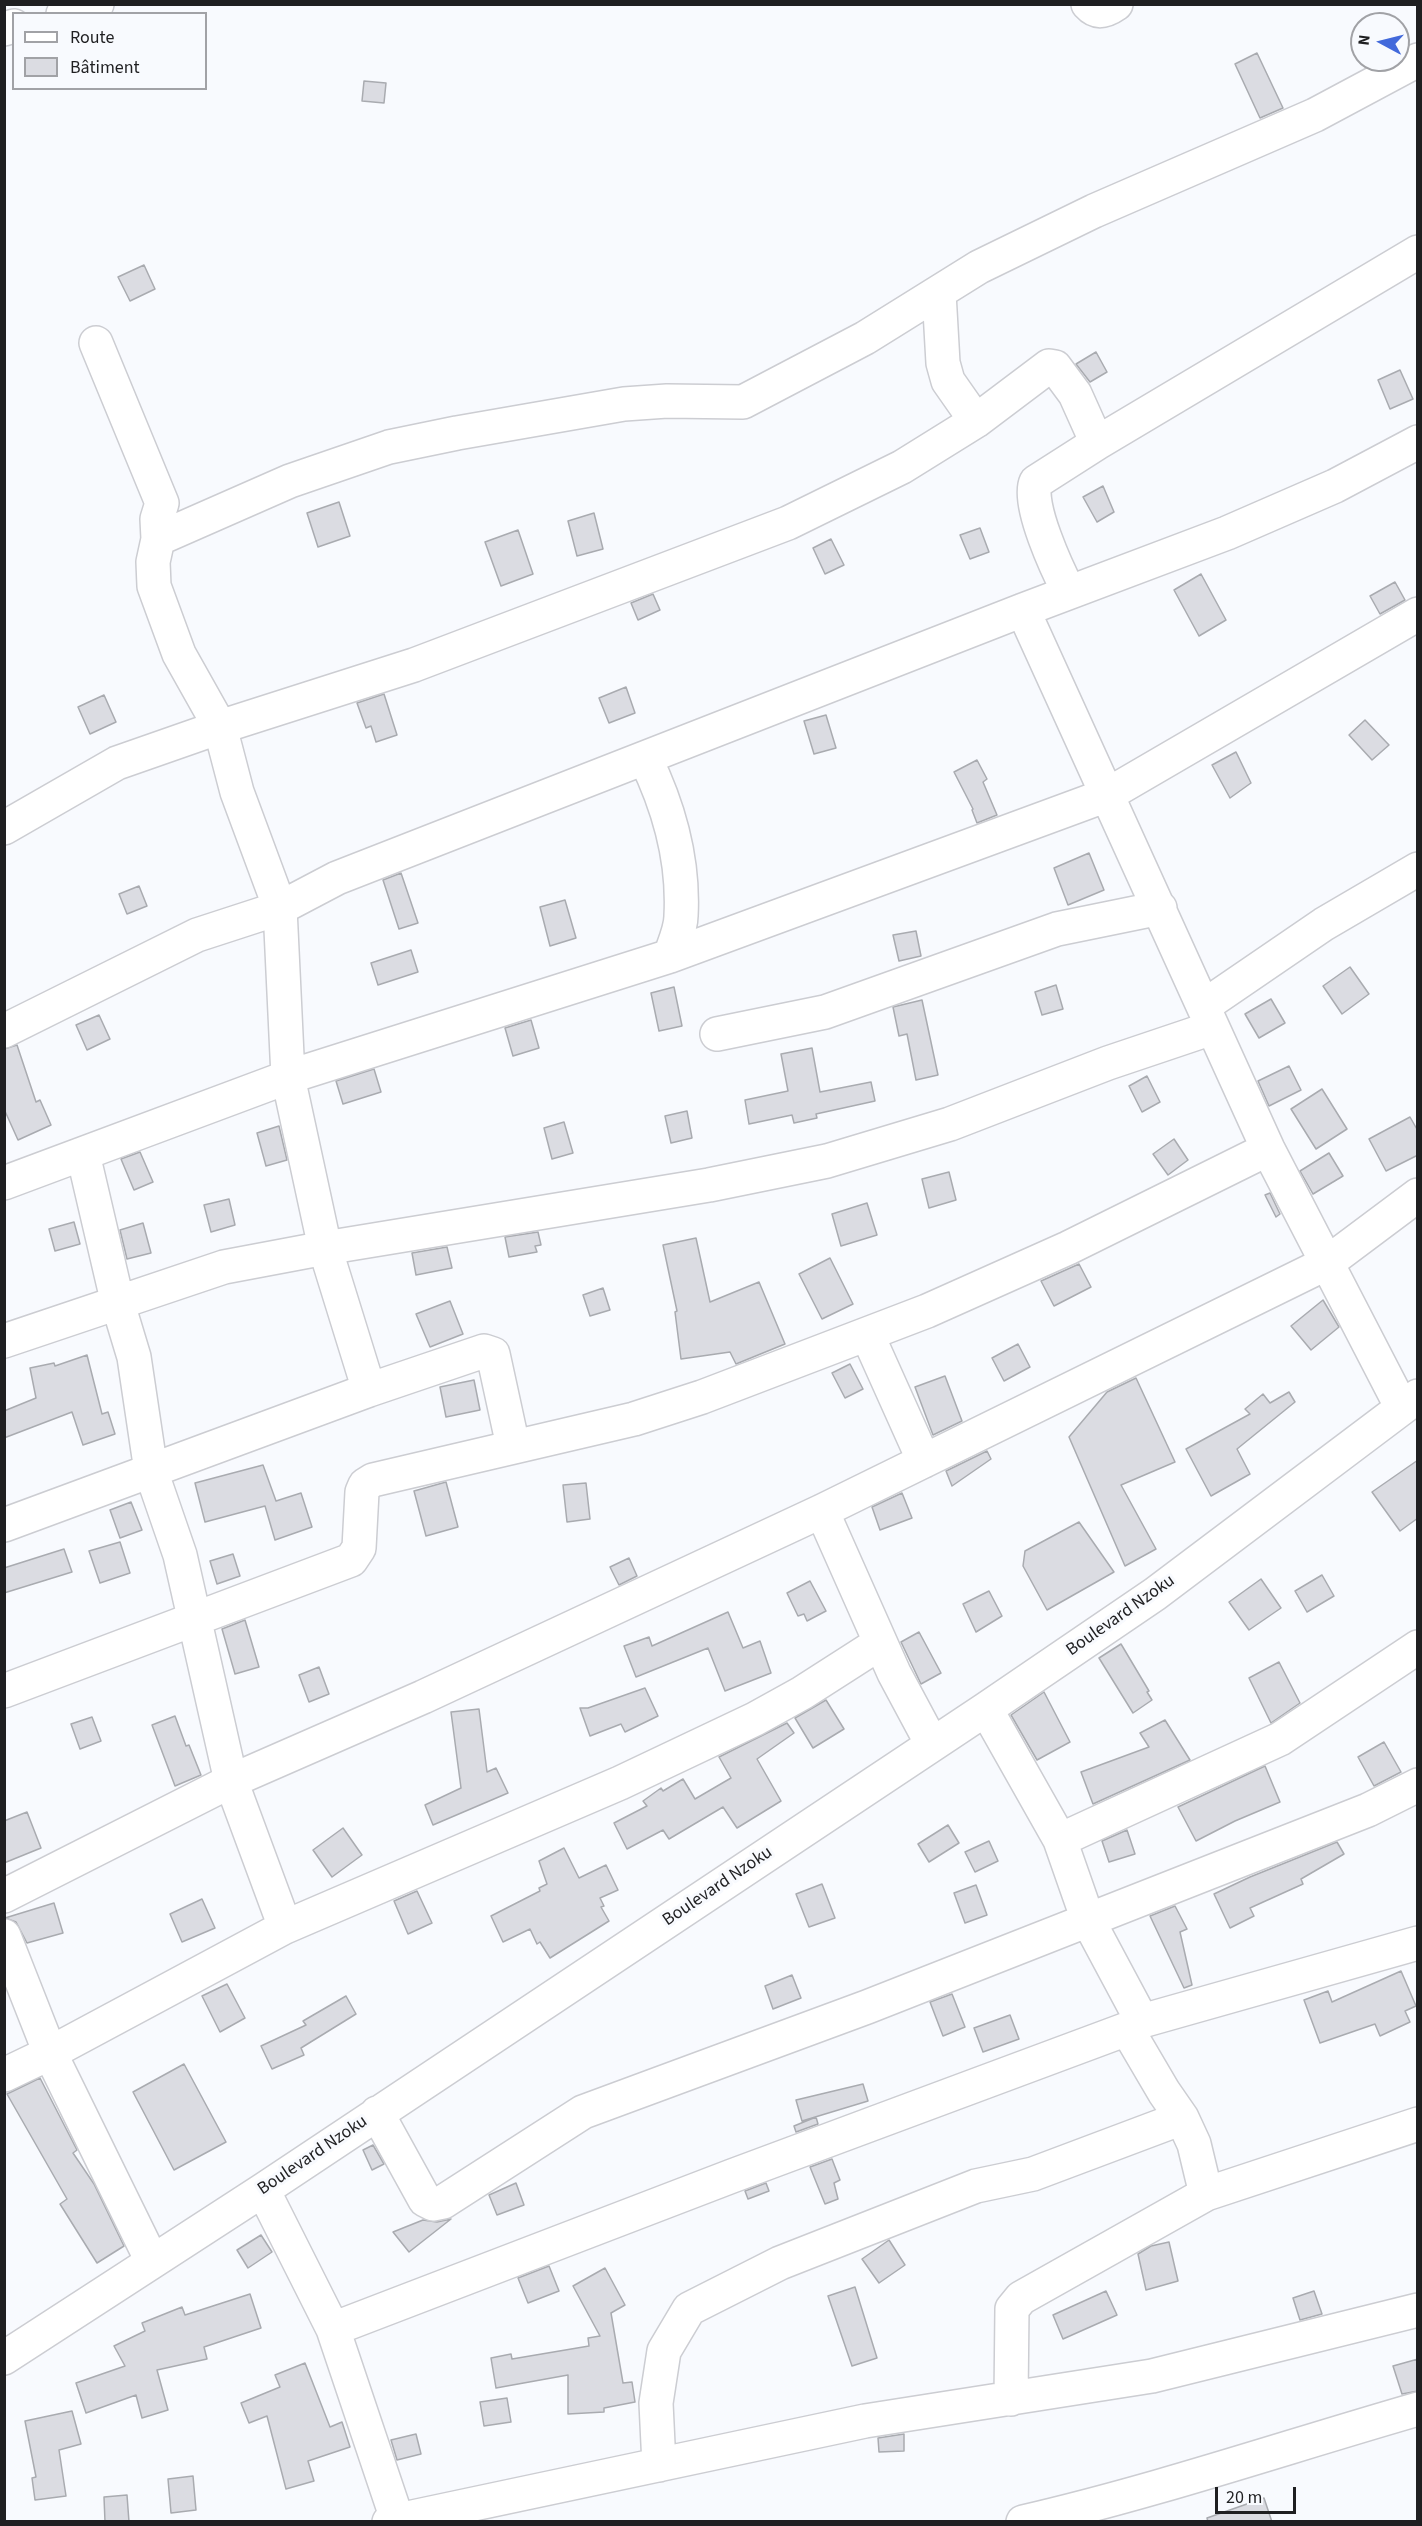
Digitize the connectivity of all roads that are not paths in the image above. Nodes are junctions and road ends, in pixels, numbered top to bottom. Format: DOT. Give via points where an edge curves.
graph roads {
  1 [pos="97,4"];
  2 [pos="1088,4"];
  3 [pos="1116,4"];
  4 [pos="70,12"];
  5 [pos="1418,60"];
  6 [pos="1418,252"];
  7 [pos="939,293"];
  8 [pos="96,343"];
  9 [pos="976,421"];
  10 [pos="1418,442"];
  11 [pos="1097,443"];
  12 [pos="158,539"];
  13 [pos="1069,592"];
  14 [pos="1023,610"];
  15 [pos="1418,614"];
  16 [pos="220,726"];
  17 [pos="645,758"];
  18 [pos="1107,795"];
  19 [pos="4,828"];
  20 [pos="1418,869"];
  21 [pos="280,908"];
  22 [pos="1160,909"];
  23 [pos="670,956"];
  24 [pos="1208,1017"];
  25 [pos="4,1031"];
  26 [pos="717,1034"];
  27 [pos="288,1077"];
  28 [pos="1268,1149"];
  29 [pos="83,1154"];
  30 [pos="4,1183"];
  31 [pos="1418,1195"];
  32 [pos="326,1248"];
  33 [pos="1327,1263"];
  34 [pos="118,1304"];
  35 [pos="867,1334"];
  36 [pos="4,1341"];
  37 [pos="369,1390"];
  38 [pos="1410,1402"];
  39 [pos="513,1446"];
  40 [pos="924,1461"];
  41 [pos="151,1471"];
  42 [pos="822,1510"];
  43 [pos="4,1525"];
  44 [pos="193,1619"];
  45 [pos="880,1643"];
  46 [pos="1418,1647"];
  47 [pos="4,1691"];
  48 [pos="986,1709"];
  49 [pos="932,1744"];
  50 [pos="231,1781"];
  51 [pos="1418,1785"];
  52 [pos="1060,1840"];
  53 [pos="4,1896"];
  54 [pos="1088,1920"];
  55 [pos="285,1927"];
  56 [pos="4,1936"];
  57 [pos="1418,1943"];
  58 [pos="1135,2025"];
  59 [pos="50,2053"];
  60 [pos="4,2075"];
  61 [pos="377,2113"];
  62 [pos="1182,2118"];
  63 [pos="1413,2131"];
  64 [pos="263,2190"];
  65 [pos="1206,2194"];
  66 [pos="152,2261"];
  67 [pos="1418,2310"];
  68 [pos="333,2329"];
  69 [pos="4,2358"];
  70 [pos="1011,2399"];
  71 [pos="1418,2409"];
  72 [pos="659,2465"];
  73 [pos="395,2521"];
  74 [pos="1023,2522"];
  1 -- 4 [label="street"];
  2 -- 3 [label="street" via="1094,10 1107,11"];
  5 -- 7 [label="street" via="1316,114 1073,221 979,267"];
  6 -- 11 [label="street"];
  7 -- 9 [label="street" via="943,363 948,381"];
  7 -- 12 [label="street" via="866,338 742,402 624,404 389,447 290,482"];
  8 -- 12 [label="street" via="162,503 157,519"];
  9 -- 11 [label="street" via="1052,365 1076,394"];
  9 -- 16 [label="street" via="902,467 788,523 414,665"];
  10 -- 13 [label="street" via="1335,486 1249,523"];
  11 -- 13 [label="street" via="1034,487 1045,544"];
  12 -- 16 [label="street" via="153,562 154,586 162,612 179,654"];
  13 -- 14 [label="street"];
  14 -- 17 [label="street"];
  14 -- 18 [label="street"];
  15 -- 18 [label="street"];
  16 -- 19 [label="street" via="117,763"];
  16 -- 21 [label="street" via="237,792"];
  17 -- 21 [label="street" via="337,878"];
  17 -- 23 [label="street" via="670,816 679,873 681,918"];
  18 -- 22 [label="street"];
  18 -- 23 [label="street"];
  20 -- 24 [label="street" via="1324,924"];
  21 -- 25 [label="street" via="197,935"];
  21 -- 27 [label="street"];
  22 -- 24 [label="street"];
  22 -- 26 [label="street" via="1057,929 825,1012"];
  23 -- 27 [label="street"];
  24 -- 28 [label="street"];
  24 -- 32 [label="street" via="1108,1063 950,1124 827,1161 709,1185"];
  27 -- 29 [label="street"];
  27 -- 32 [label="street"];
  28 -- 33 [label="street"];
  28 -- 35 [label="street" via="1068,1248"];
  29 -- 30 [label="street"];
  29 -- 34 [label="street"];
  31 -- 33 [label="street"];
  32 -- 34 [label="street" via="224,1267"];
  32 -- 37 [label="street"];
  33 -- 38 [label="street"];
  33 -- 40 [label="street"];
  34 -- 36 [label="street"];
  34 -- 41 [label="street" via="134,1357"];
  35 -- 39 [label="street" via="634,1419"];
  35 -- 40 [label="street"];
  37 -- 39 [label="street" via="488,1351 493,1354"];
  37 -- 41 [label="street"];
  38 -- 48 [label="street, Boulevard Nzoku" via="1155,1594"];
  39 -- 44 [label="street" via="373,1480 362,1492 359,1548 351,1560"];
  40 -- 42 [label="street"];
  41 -- 43 [label="street"];
  41 -- 44 [label="street" via="180,1555"];
  42 -- 45 [label="street"];
  42 -- 50 [label="street" via="423,1697"];
  44 -- 47 [label="street"];
  44 -- 50 [label="street"];
  45 -- 49 [label="street"];
  45 -- 55 [label="street" via="802,1693 695,1748"];
  46 -- 52 [label="street" via="1281,1738"];
  48 -- 49 [label="street, Boulevard Nzoku"];
  48 -- 52 [label="street"];
  49 -- 61 [label="street, Boulevard Nzoku"];
  50 -- 53 [label="street"];
  50 -- 55 [label="street"];
  51 -- 54 [label="street" via="1368,1810"];
  52 -- 54 [label="street"];
  54 -- 58 [label="street"];
  54 -- 61 [label="street" via="583,2112 443,2202 433,2204 424,2200"];
  55 -- 59 [label="street"];
  56 -- 59 [label="street"];
  57 -- 58 [label="street"];
  58 -- 62 [label="street" via="1164,2092"];
  58 -- 68 [label="street"];
  59 -- 60 [label="street"];
  59 -- 66 [label="street"];
  61 -- 64 [label="street, Boulevard Nzoku"];
  62 -- 65 [label="street" via="1194,2144"];
  62 -- 72 [label="street" via="1033,2175 976,2186 780,2263 689,2309 664,2351 656,2403"];
  63 -- 65 [label="street"];
  64 -- 66 [label="street, Boulevard Nzoku"];
  64 -- 68 [label="street"];
  65 -- 70 [label="street" via="1015,2303"];
  66 -- 69 [label="street, Boulevard Nzoku"];
  67 -- 70 [label="street" via="1152,2376"];
  68 -- 73 [label="street"];
  70 -- 72 [label="street" via="865,2421"];
  71 -- 74 [label="street" via="1188,2479"];
  72 -- 73 [label="street"];
}
